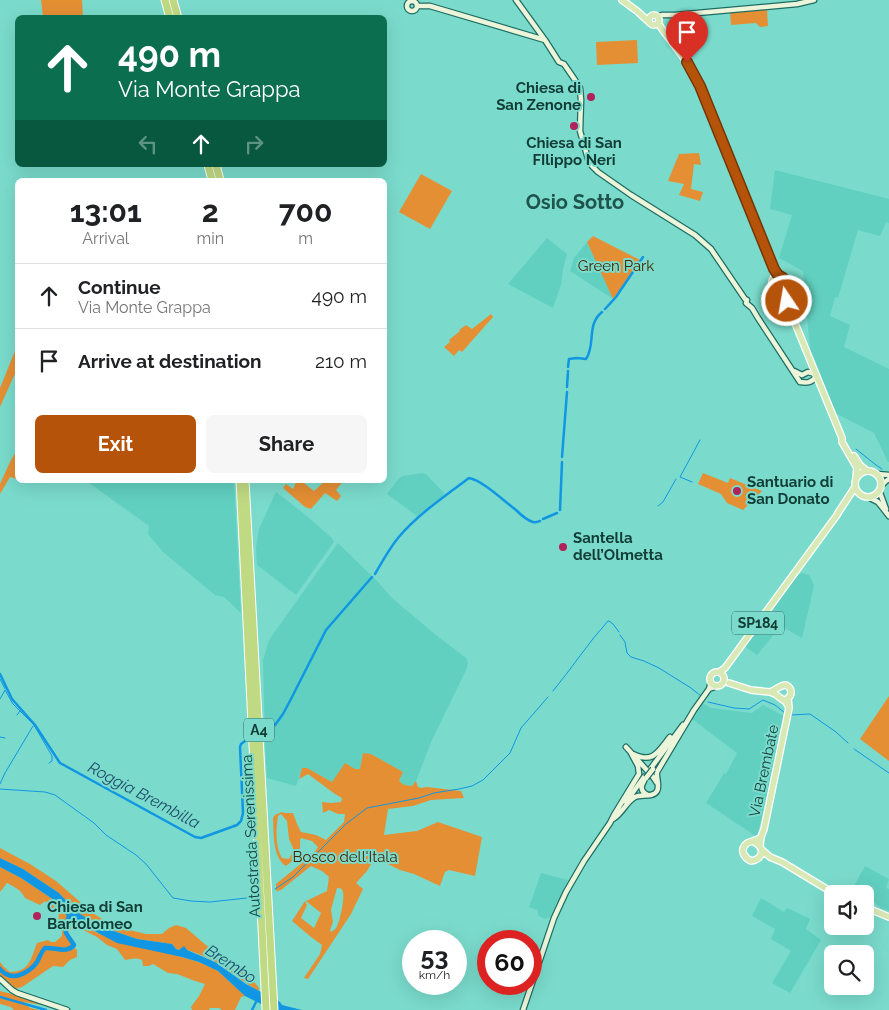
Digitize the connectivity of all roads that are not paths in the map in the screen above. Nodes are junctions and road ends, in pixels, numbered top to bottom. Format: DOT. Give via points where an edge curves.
graph roads {
  1 [pos="165,0"];
  2 [pos="173,0"];
  3 [pos="402,0"];
  4 [pos="516,0"];
  5 [pos="622,0"];
  6 [pos="814,0"];
  7 [pos="407,5"];
  8 [pos="417,6"];
  9 [pos="169,15"];
  10 [pos="177,15"];
  11 [pos="656,20"];
  12 [pos="545,40"];
  13 [pos="775,277"];
  14 [pos="788,306"];
  15 [pos="792,369"];
  16 [pos="813,376"];
  17 [pos="842,438"];
  18 [pos="866,470"];
  19 [pos="877,474"];
  20 [pos="889,475"];
  21 [pos="856,477"];
  22 [pos="889,479"];
  23 [pos="240,483"];
  24 [pos="245,483"];
  25 [pos="855,487"];
  26 [pos="880,488"];
  27 [pos="865,496"];
  28 [pos="889,515"];
  29 [pos="837,516"];
  30 [pos="723,678"];
  31 [pos="710,682"];
  32 [pos="710,689"];
  33 [pos="694,710"];
  34 [pos="626,747"];
  35 [pos="631,753"];
  36 [pos="651,757"];
  37 [pos="645,768"];
  38 [pos="645,778"];
  39 [pos="658,784"];
  40 [pos="649,795"];
  41 [pos="612,821"];
  42 [pos="759,846"];
  43 [pos="760,857"];
  44 [pos="770,857"];
  45 [pos="824,887"];
  46 [pos="874,911"];
  47 [pos="889,917"];
  48 [pos="0,979"];
  49 [pos="523,1009"];
  50 [pos="67,1010"];
  51 [pos="266,1010"];
  52 [pos="274,1010"];
  1 -- 9 [label="highway"];
  2 -- 10 [label="highway"];
  3 -- 7 [label="street"];
  4 -- 12 [label="street"];
  5 -- 11 [label="main road"];
  6 -- 11 [label="street"];
  7 -- 8 [label="street" via="413,1"];
  7 -- 8 [label="street" via="411,12"];
  8 -- 12 [label="street" via="430,6"];
  11 -- 13 [label="main road" via="657,29 694,74"];
  12 -- 15 [label="street" via="580,88 580,131 589,162 631,195 707,244"];
  13 -- 14 [label="main road"];
  13 -- 14 [label="main road" via="782,277"];
  14 -- 16 [label="main road"];
  15 -- 16 [label="street" via="802,375"];
  15 -- 16 [label="street" via="800,382 806,384"];
  16 -- 17 [label="main road"];
  17 -- 18 [label="main road"];
  17 -- 21 [label="main road" via="857,468"];
  18 -- 19 [label="main road"];
  18 -- 21 [label="main road"];
  19 -- 20 [label="street"];
  19 -- 26 [label="main road"];
  21 -- 25 [label="main road"];
  22 -- 26 [label="street"];
  23 -- 51 [label="highway, Autostrada Serenissima / A4"];
  24 -- 52 [label="highway, Autostrada Serenissima / A4"];
  25 -- 27 [label="main road"];
  25 -- 29 [label="main road, SP184"];
  26 -- 27 [label="main road" via="874,495"];
  26 -- 28 [label="street"];
  27 -- 28 [label="street" via="878,502"];
  27 -- 29 [label="main road, SP184" via="853,498"];
  29 -- 30 [label="main road, SP184"];
  30 -- 31 [label="main road" via="713,685"];
  30 -- 31 [label="main road, SP184" via="715,672"];
  30 -- 32 [label="street"];
  30 -- 42 [label="main road, Via Brembate" via="751,690 782,695 789,708"];
  31 -- 32 [label="street"];
  32 -- 33 [label="street"];
  33 -- 36 [label="street"];
  33 -- 38 [label="street, bridge"];
  33 -- 39 [label="street" via="659,768"];
  34 -- 35 [label="street"];
  35 -- 36 [label="street"];
  35 -- 37 [label="street"];
  35 -- 41 [label="street" via="640,771"];
  36 -- 37 [label="street"];
  37 -- 39 [label="street"];
  38 -- 40 [label="street" via="642,788"];
  38 -- 41 [label="street"];
  39 -- 40 [label="street" via="657,792"];
  40 -- 41 [label="street" via="633,799"];
  41 -- 49 [label="street" via="564,896"];
  42 -- 43 [label="main road"];
  42 -- 43 [label="main road" via="750,842 743,854 751,861"];
  42 -- 44 [label="main road"];
  43 -- 44 [label="main road"];
  44 -- 45 [label="main road"];
  46 -- 47 [label="main road"];
  48 -- 50 [label="street" via="17,993"];
}
